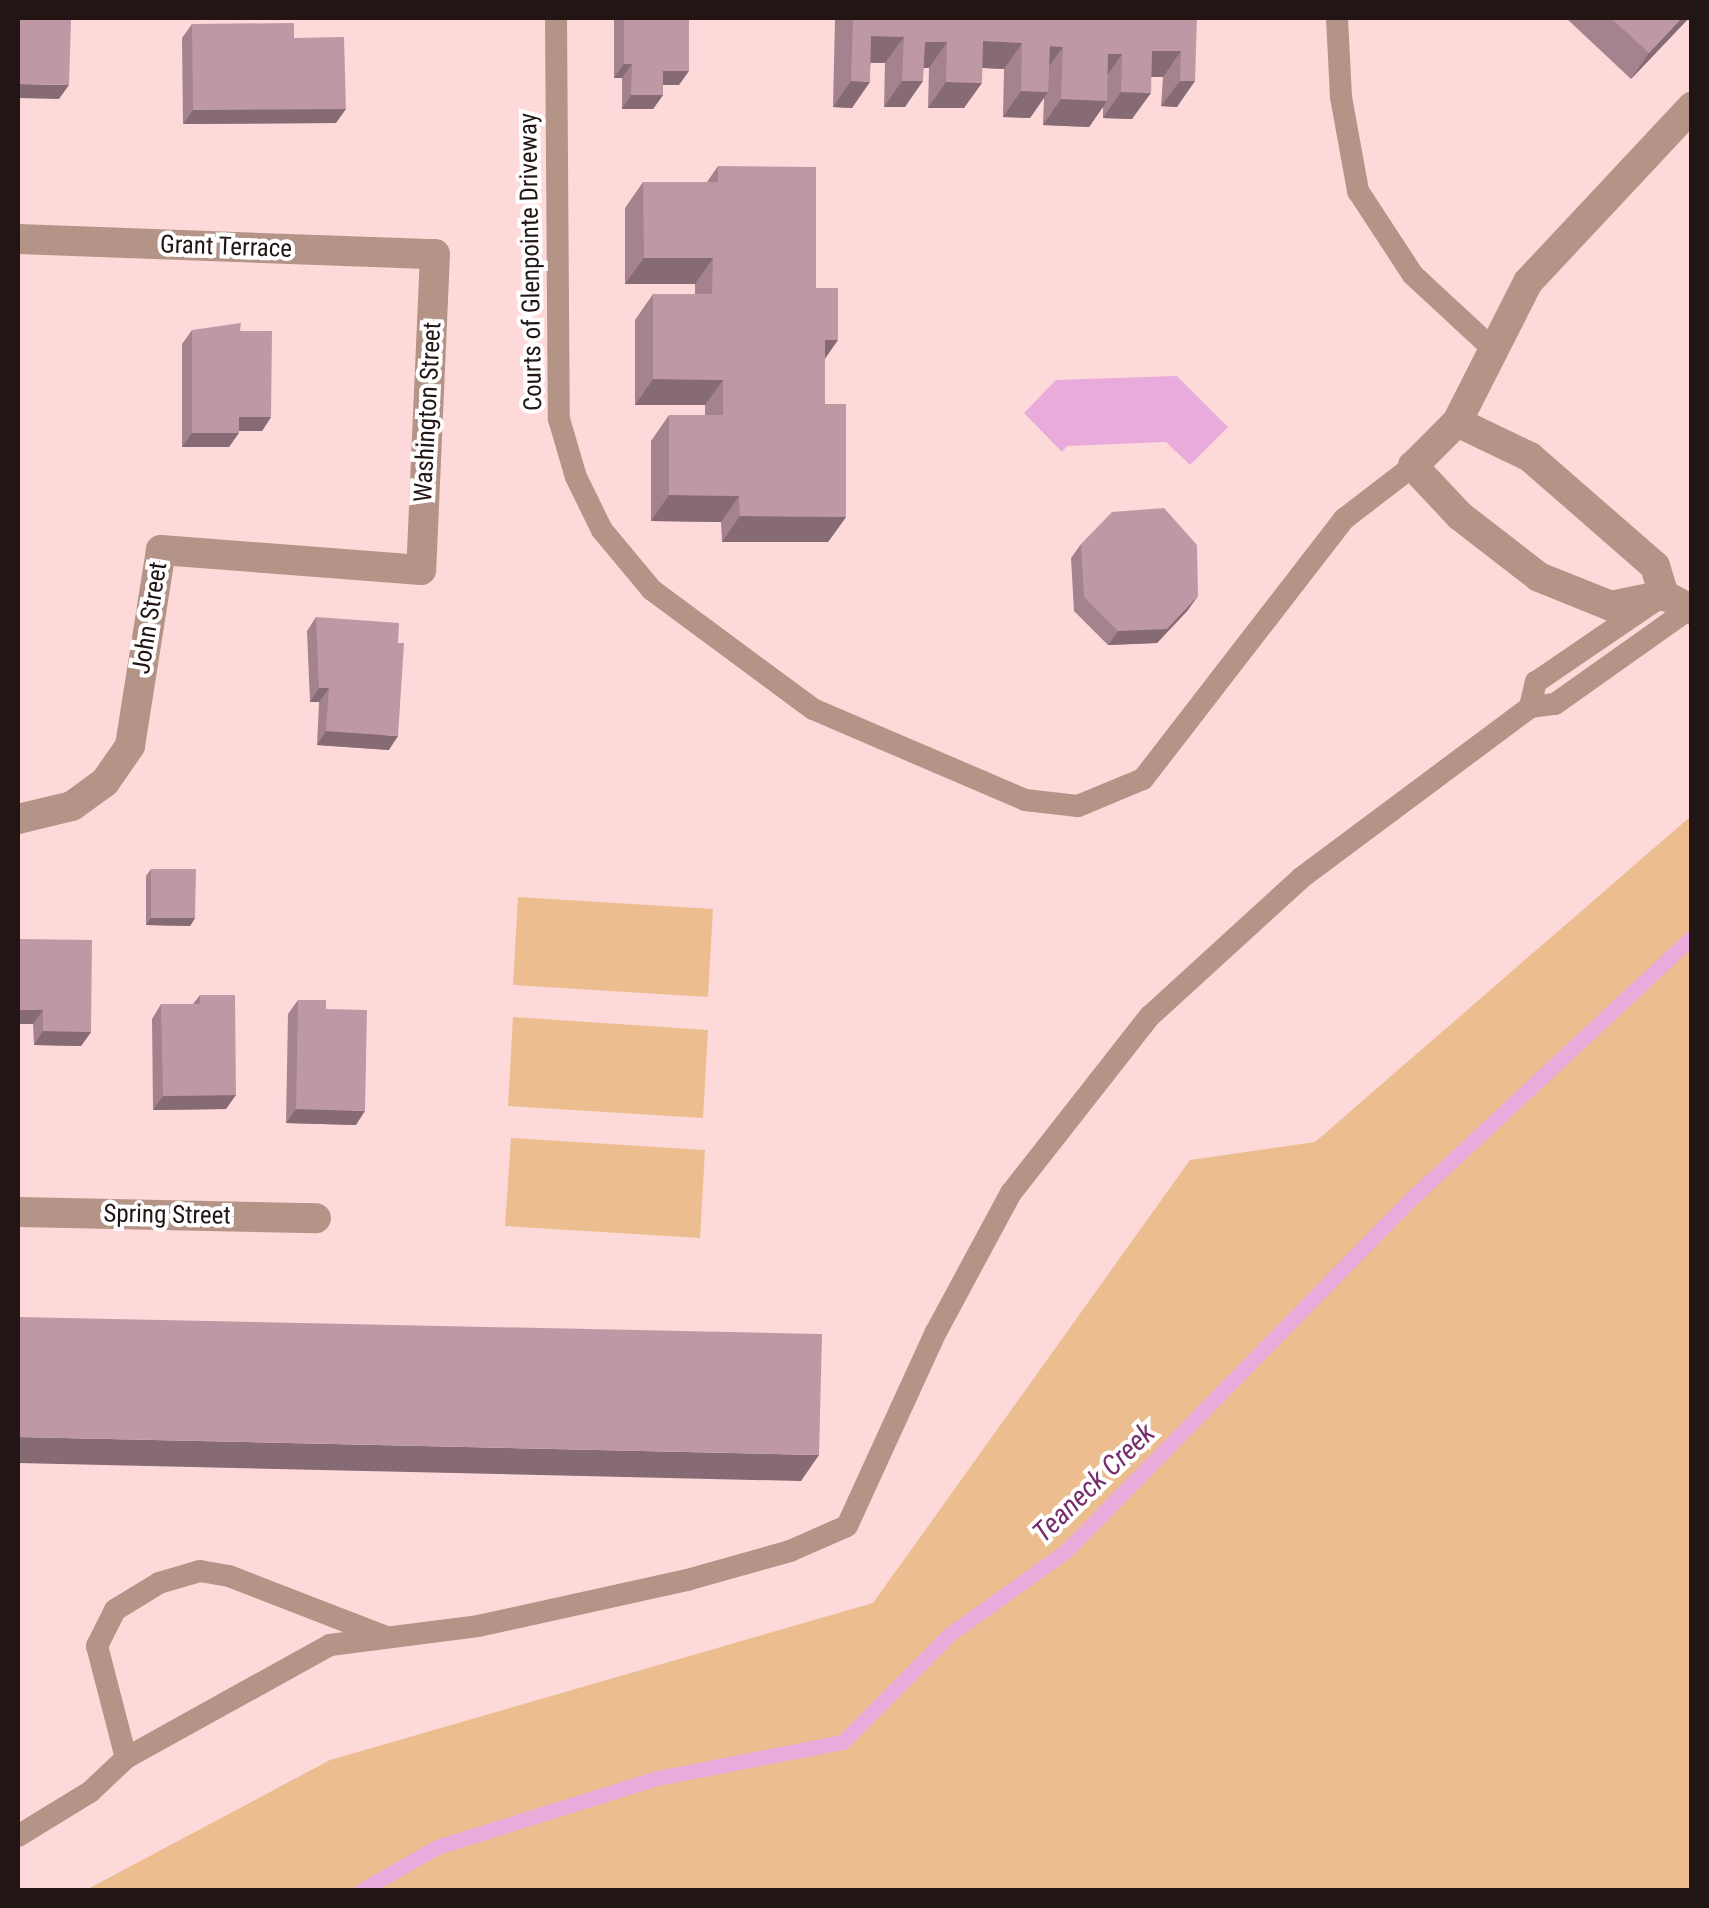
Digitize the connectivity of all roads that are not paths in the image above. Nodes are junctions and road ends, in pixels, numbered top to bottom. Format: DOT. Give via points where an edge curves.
graph roads {
  1 [pos="556,18"];
  2 [pos="1337,18"];
  3 [pos="1692,107"];
  4 [pos="18,240"];
  5 [pos="435,254"];
  6 [pos="1494,350"];
  7 [pos="1457,422"];
  8 [pos="1413,466"];
  9 [pos="421,570"];
  10 [pos="1681,605"];
  11 [pos="1530,708"];
  12 [pos="18,819"];
  13 [pos="18,1212"];
  14 [pos="316,1218"];
  15 [pos="387,1638"];
  16 [pos="126,1758"];
  17 [pos="18,1836"];
  1 -- 8 [label="lane, Courts of Glenpointe Driveway" via="559,419 576,477 602,530 652,590 717,644 814,709 1025,800 1078,806 1143,778 1344,519"];
  2 -- 6 [label="lane" via="1341,98 1358,191 1413,275"];
  3 -- 6 [label="street" via="1528,282"];
  4 -- 5 [label="street, Grant Terrace"];
  5 -- 9 [label="street, Washington Street"];
  6 -- 7 [label="street"];
  7 -- 8 [label="street"];
  7 -- 10 [label="street" via="1530,457 1655,566"];
  8 -- 10 [label="street" via="1460,516 1540,576 1610,606"];
  9 -- 12 [label="street, John Street" via="160,550 130,746 105,782 72,806"];
  10 -- 11 [label="lane" via="1555,704"];
  10 -- 11 [label="lane" via="1536,682"];
  11 -- 15 [label="lane" via="1300,878 1150,1016 1011,1194 936,1332 847,1526 790,1551 687,1580 478,1626"];
  13 -- 14 [label="street, Spring Street"];
  15 -- 16 [label="lane" via="330,1645"];
  15 -- 16 [label="lane" via="228,1576 200,1571 159,1583 114,1610 98,1646"];
  16 -- 17 [label="lane" via="90,1792"];
}
